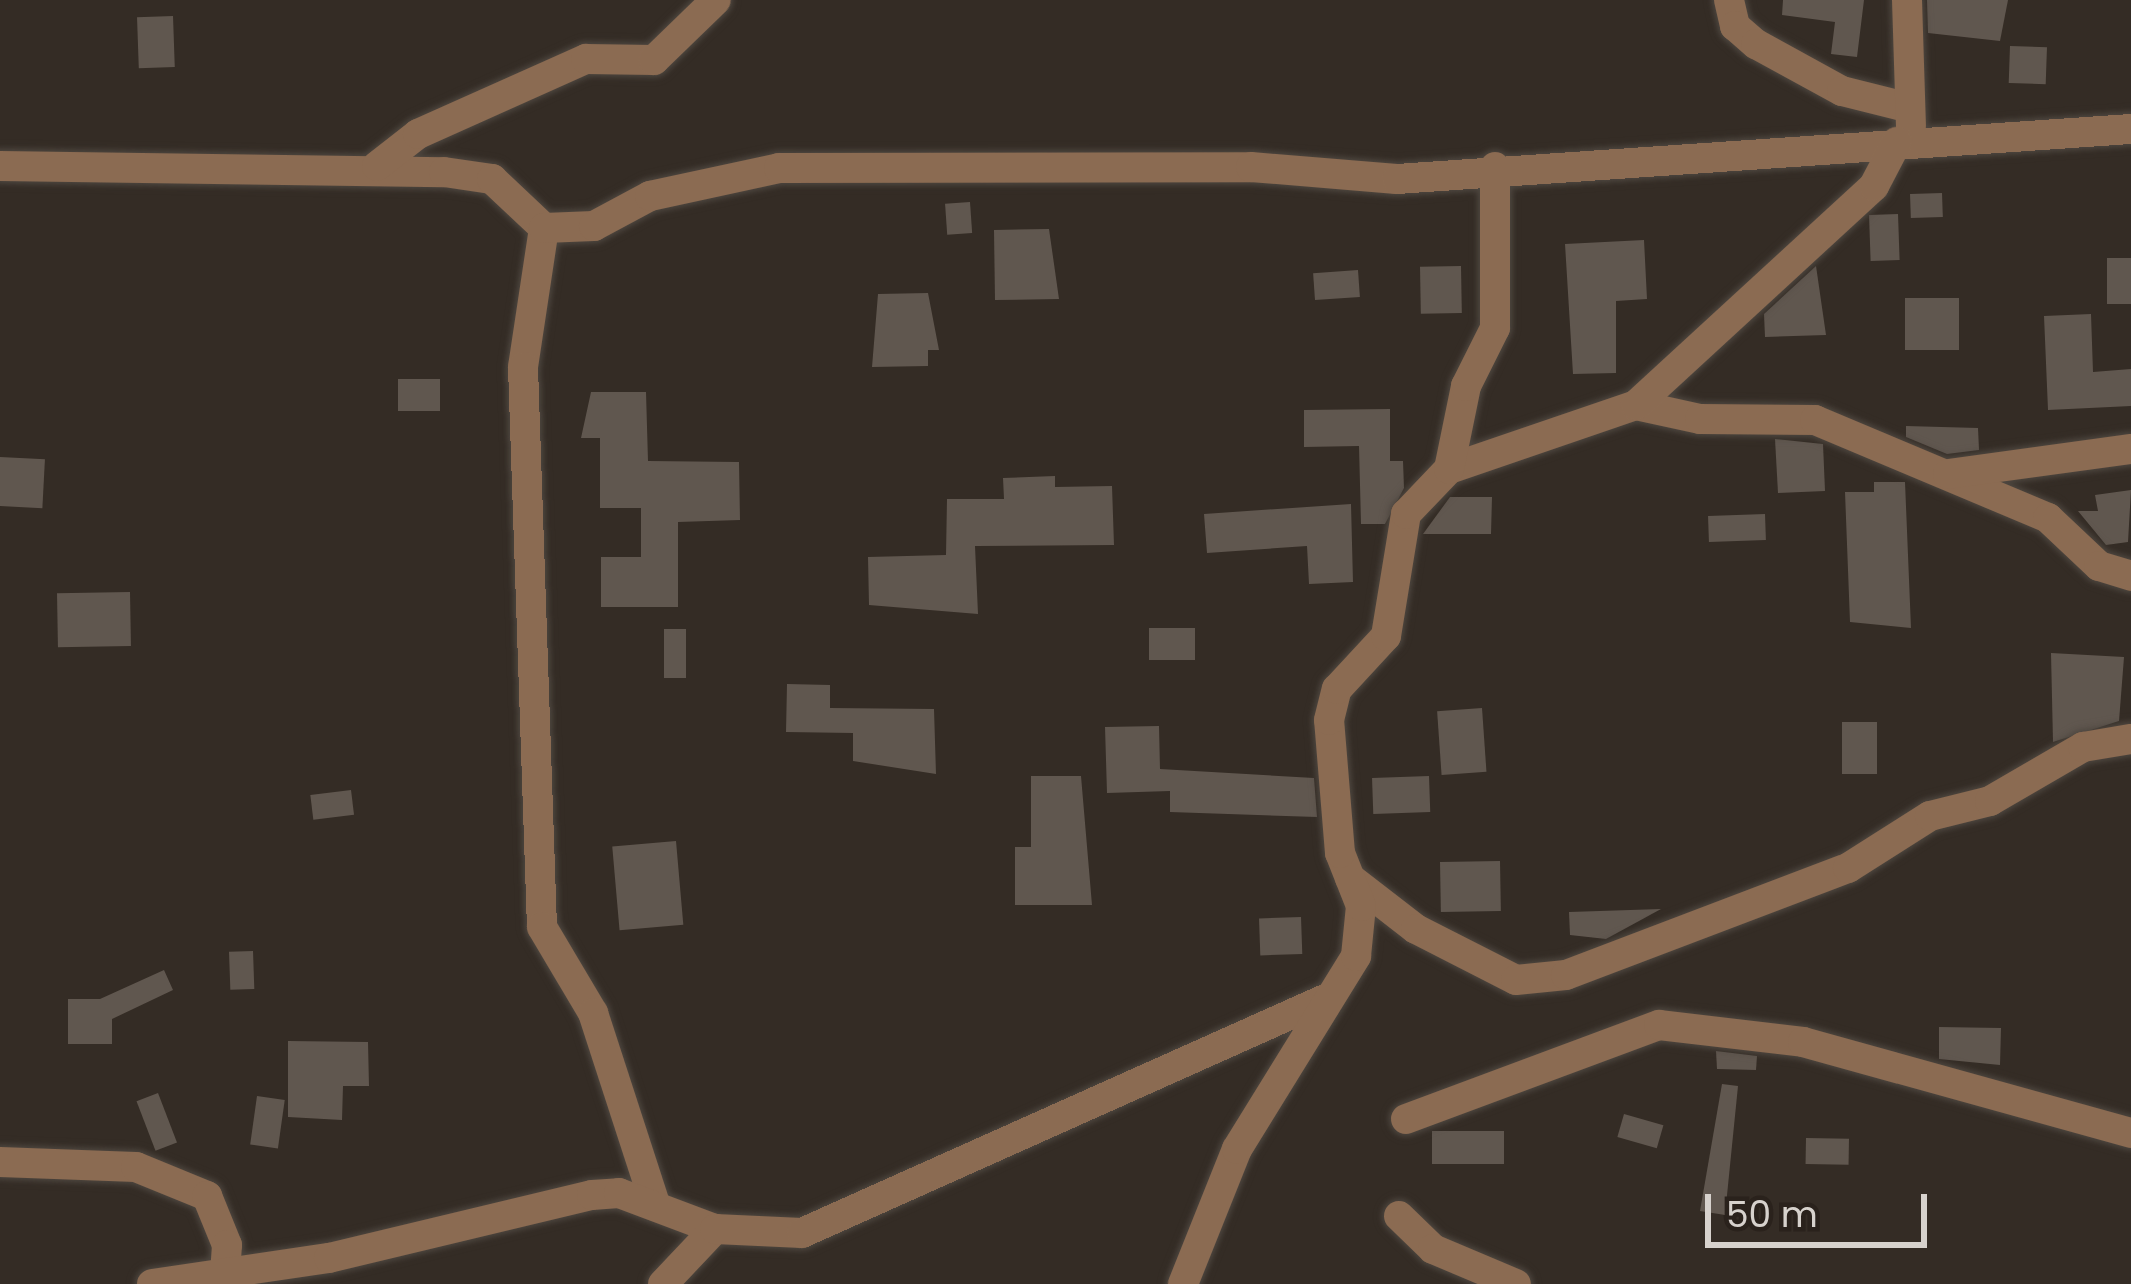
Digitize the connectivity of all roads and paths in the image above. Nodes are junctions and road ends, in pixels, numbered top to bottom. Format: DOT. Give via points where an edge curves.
graph roads {
  1 [pos="716,0"];
  2 [pos="1729,0"];
  3 [pos="1906,0"];
  4 [pos="1910,107"];
  5 [pos="2131,129"];
  6 [pos="1904,142"];
  7 [pos="0,166"];
  8 [pos="377,166"];
  9 [pos="1495,167"];
  10 [pos="544,228"];
  11 [pos="1636,405"];
  12 [pos="2131,449"];
  13 [pos="1448,469"];
  14 [pos="1942,475"];
  15 [pos="2131,576"];
  16 [pos="2131,739"];
  17 [pos="1349,877"];
  18 [pos="1325,999"];
  19 [pos="1406,1119"];
  20 [pos="2131,1133"];
  21 [pos="0,1162"];
  22 [pos="655,1204"];
  23 [pos="1399,1216"];
  24 [pos="715,1229"];
  25 [pos="225,1276"];
  26 [pos="152,1284"];
  27 [pos="663,1284"];
  28 [pos="1183,1284"];
  29 [pos="1516,1284"];
  1 -- 8 [label="street" via="654,59 586,59 418,134"];
  2 -- 4 [label="street" via="1735,26 1756,44 1842,92"];
  3 -- 4 [label="street"];
  4 -- 6 [label="street"];
  5 -- 6 [label="street"];
  6 -- 9 [label="street"];
  6 -- 11 [label="street" via="1874,186"];
  7 -- 8 [label="street" via="107,176"];
  8 -- 10 [label="street" via="492,178"];
  9 -- 10 [label="street" via="1397,178 1251,167 779,168 650,196 594,226"];
  9 -- 13 [label="street" via="1495,328 1466,386"];
  10 -- 22 [label="street" via="523,367 542,927 593,1013"];
  11 -- 13 [label="street"];
  11 -- 14 [label="street" via="1700,419 1798,415"];
  12 -- 14 [label="street"];
  13 -- 17 [label="street" via="1406,514 1386,636 1337,689 1329,720"];
  14 -- 15 [label="street" via="2048,518 2099,566"];
  16 -- 17 [label="street" via="2083,747 1990,801 1930,817 1848,868 1566,975 1516,980 1416,929"];
  17 -- 18 [label="street" via="1361,906 1356,956"];
  18 -- 24 [label="street" via="802,1233"];
  18 -- 28 [label="street" via="1237,1149"];
  19 -- 20 [label="street" via="1659,1024 1804,1042"];
  21 -- 25 [label="street" via="136,1167 207,1196 227,1245"];
  22 -- 24 [label="street"];
  22 -- 25 [label="street" via="619,1193 548,1201"];
  23 -- 29 [label="street" via="1433,1249"];
  24 -- 27 [label="street"];
  25 -- 26 [label="street"];
}
